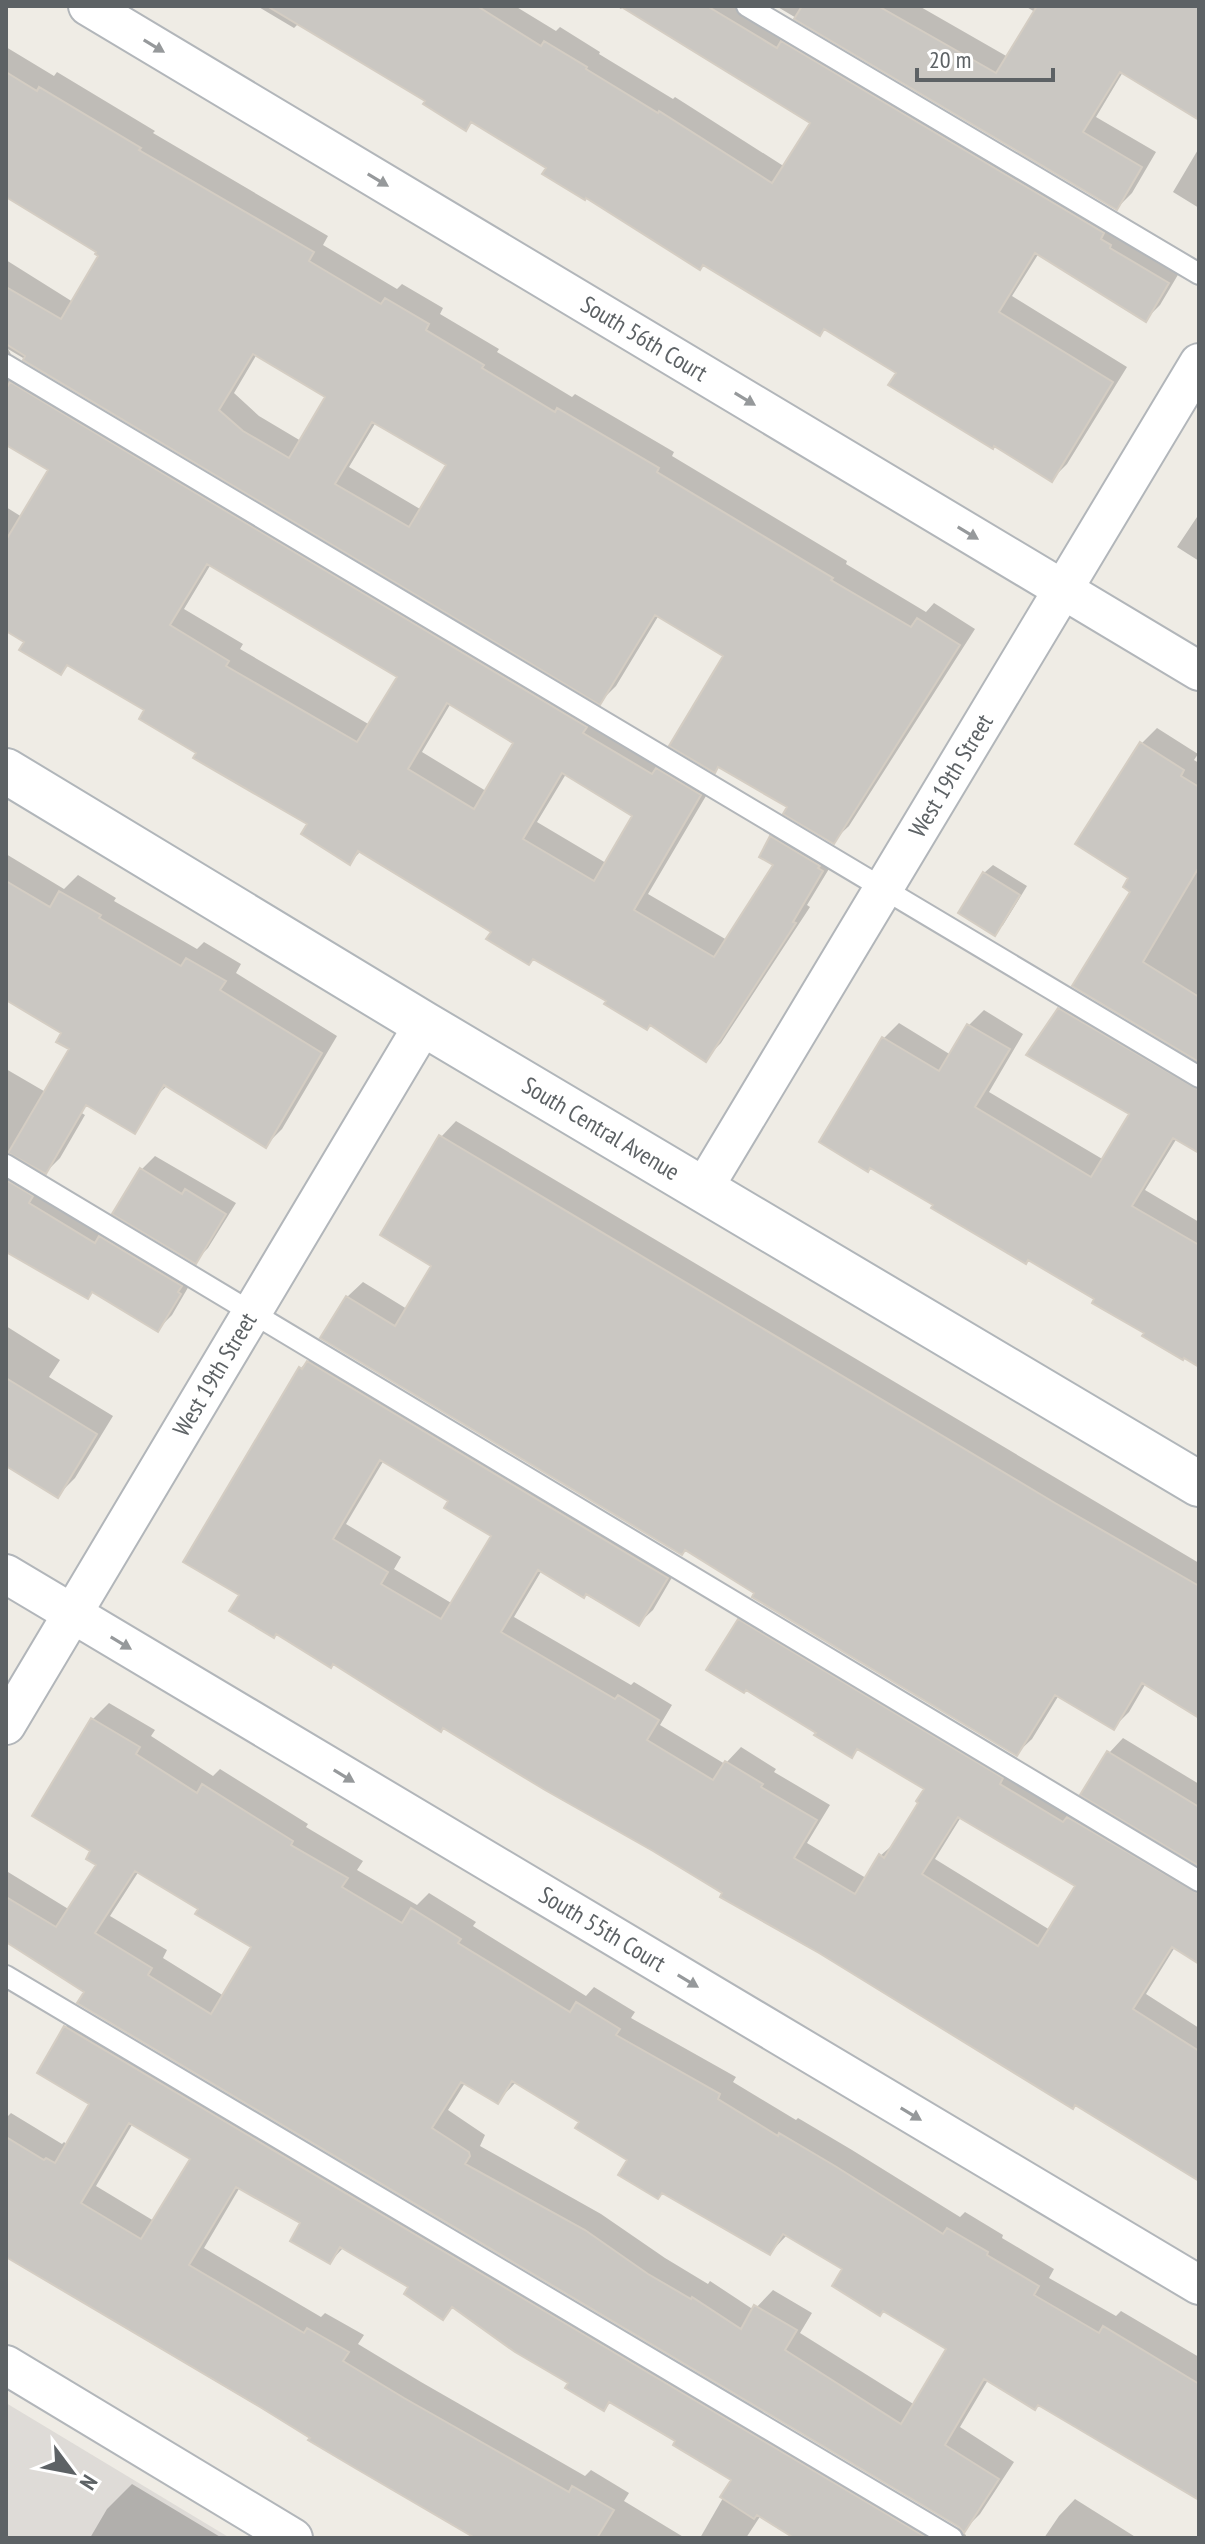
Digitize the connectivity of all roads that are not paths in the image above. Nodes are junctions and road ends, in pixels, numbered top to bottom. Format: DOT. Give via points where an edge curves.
graph roads {
  1 [pos="88,6"];
  2 [pos="747,6"];
  3 [pos="1199,274"];
  4 [pos="1199,363"];
  5 [pos="6,365"];
  6 [pos="1063,589"];
  7 [pos="1199,671"];
  8 [pos="6,771"];
  9 [pos="884,887"];
  10 [pos="424,1024"];
  11 [pos="1199,1077"];
  12 [pos="6,1165"];
  13 [pos="703,1189"];
  14 [pos="252,1313"];
  15 [pos="1199,1484"];
  16 [pos="6,1574"];
  17 [pos="72,1614"];
  18 [pos="6,1725"];
  19 [pos="1199,1881"];
  20 [pos="6,1976"];
  21 [pos="1199,2285"];
  22 [pos="6,2365"];
  23 [pos="293,2538"];
  24 [pos="952,2538"];
  1 -- 6 [label="street, South 56th Court, one-way"];
  2 -- 3 [label="lane"];
  4 -- 6 [label="street, West 19th Street"];
  5 -- 9 [label="lane"];
  6 -- 7 [label="street, South 56th Court"];
  6 -- 9 [label="street, West 19th Street"];
  8 -- 10 [label="main road, South Central Avenue"];
  9 -- 11 [label="lane"];
  9 -- 13 [label="street, West 19th Street"];
  10 -- 13 [label="main road, South Central Avenue"];
  10 -- 14 [label="street, West 19th Street"];
  12 -- 14 [label="lane"];
  13 -- 15 [label="main road, South Central Avenue"];
  14 -- 17 [label="street, West 19th Street"];
  14 -- 19 [label="lane"];
  16 -- 17 [label="street, South 55th Court"];
  17 -- 18 [label="street, West 19th Street"];
  17 -- 21 [label="street, South 55th Court, one-way"];
  20 -- 24 [label="lane"];
  22 -- 23 [label="street"];
}
